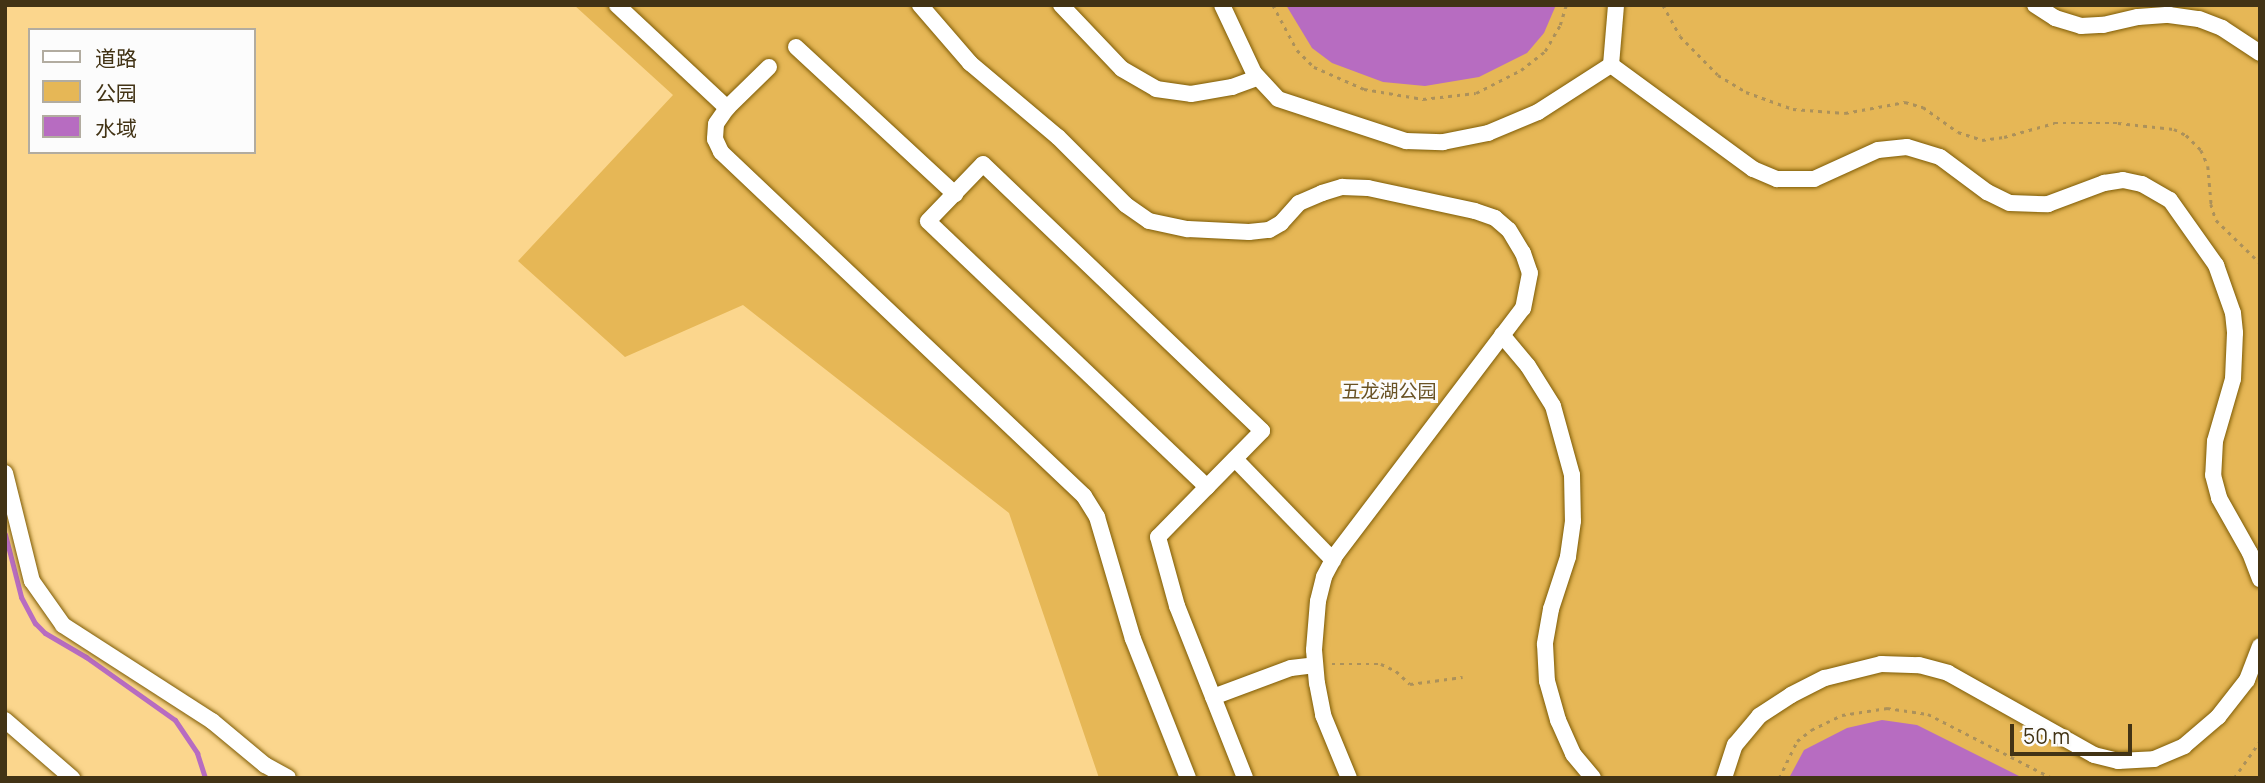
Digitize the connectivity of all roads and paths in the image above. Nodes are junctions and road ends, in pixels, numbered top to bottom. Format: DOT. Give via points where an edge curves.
graph roads {
  1 [pos="617,5"];
  2 [pos="920,5"];
  3 [pos="1061,5"];
  4 [pos="1222,5"];
  5 [pos="1273,5"];
  6 [pos="1566,5"];
  7 [pos="1616,5"];
  8 [pos="1662,5"];
  9 [pos="2035,5"];
  10 [pos="796,47"];
  11 [pos="2260,53"];
  12 [pos="1611,65"];
  13 [pos="769,67"];
  14 [pos="1257,78"];
  15 [pos="727,108"];
  16 [pos="955,194"];
  17 [pos="2260,263"];
  18 [pos="1502,335"];
  19 [pos="1235,458"];
  20 [pos="5,473"];
  21 [pos="1208,487"];
  22 [pos="1333,560"];
  23 [pos="2260,579"];
  24 [pos="2260,646"];
  25 [pos="1315,665"];
  26 [pos="1464,677"];
  27 [pos="1213,697"];
  28 [pos="5,720"];
  29 [pos="2260,741"];
  30 [pos="72,778"];
  31 [pos="288,778"];
  32 [pos="1188,778"];
  33 [pos="1244,778"];
  34 [pos="1349,778"];
  35 [pos="1593,778"];
  36 [pos="1724,778"];
  37 [pos="1779,778"];
  38 [pos="2052,778"];
  39 [pos="2234,778"];
  1 -- 15 [label="street"];
  2 -- 18 [label="street" via="970,63 1058,136 1126,205 1149,221 1188,229 1269,230 1299,203 1342,187 1368,188 1495,218 1516,242 1530,273 1523,308"];
  3 -- 14 [label="street" via="1122,69 1156,89 1191,94"];
  4 -- 14 [label="street"];
  5 -- 6 [label="path" via="1297,50 1325,74 1364,89 1423,99 1476,93 1528,65 1545,51"];
  7 -- 12 [label="street"];
  8 -- 17 [label="path" via="1680,36 1718,75 1760,98 1793,109 1829,114 1915,104 1958,132 1982,140 2054,123 2174,129 2201,150 2216,220"];
  9 -- 11 [label="street" via="2055,18 2081,26 2169,15 2199,19"];
  10 -- 16 [label="street"];
  12 -- 14 [label="street" via="1526,118 1474,137 1443,142 1387,137 1288,104"];
  12 -- 23 [label="street" via="1753,169 1777,179 1814,179 1878,150 1907,146 1940,157 2010,203 2048,204 2123,180 2142,184 2170,200 2216,265 2233,313 2233,379 2215,441 2213,475 2219,498"];
  13 -- 15 [label="street"];
  15 -- 32 [label="street" via="716,124 715,139 721,152 1084,496 1097,517 1133,639"];
  16 -- 19 [label="street" via="983,164 1262,431"];
  16 -- 21 [label="street" via="928,221"];
  18 -- 22 [label="street"];
  18 -- 35 [label="street" via="1553,406 1568,454 1573,521 1568,557 1550,609 1545,644 1547,681 1573,754"];
  19 -- 21 [label="street"];
  19 -- 22 [label="street"];
  20 -- 31 [label="street" via="32,581 63,625 212,721"];
  21 -- 27 [label="street" via="1158,537 1177,606"];
  22 -- 25 [label="street" via="1318,601"];
  24 -- 36 [label="street" via="2247,680 2218,718 2184,746 2154,760 2106,759 1948,673 1919,665 1881,664 1825,678 1759,716 1735,745"];
  25 -- 26 [label="path" via="1381,664 1410,684"];
  25 -- 27 [label="street" via="1291,668"];
  25 -- 34 [label="street" via="1323,715"];
  27 -- 33 [label="street"];
  28 -- 30 [label="street"];
  29 -- 39 [label="path"];
  37 -- 38 [label="path" via="1797,741 1811,730 1842,715 1887,708 1928,714"];
}
